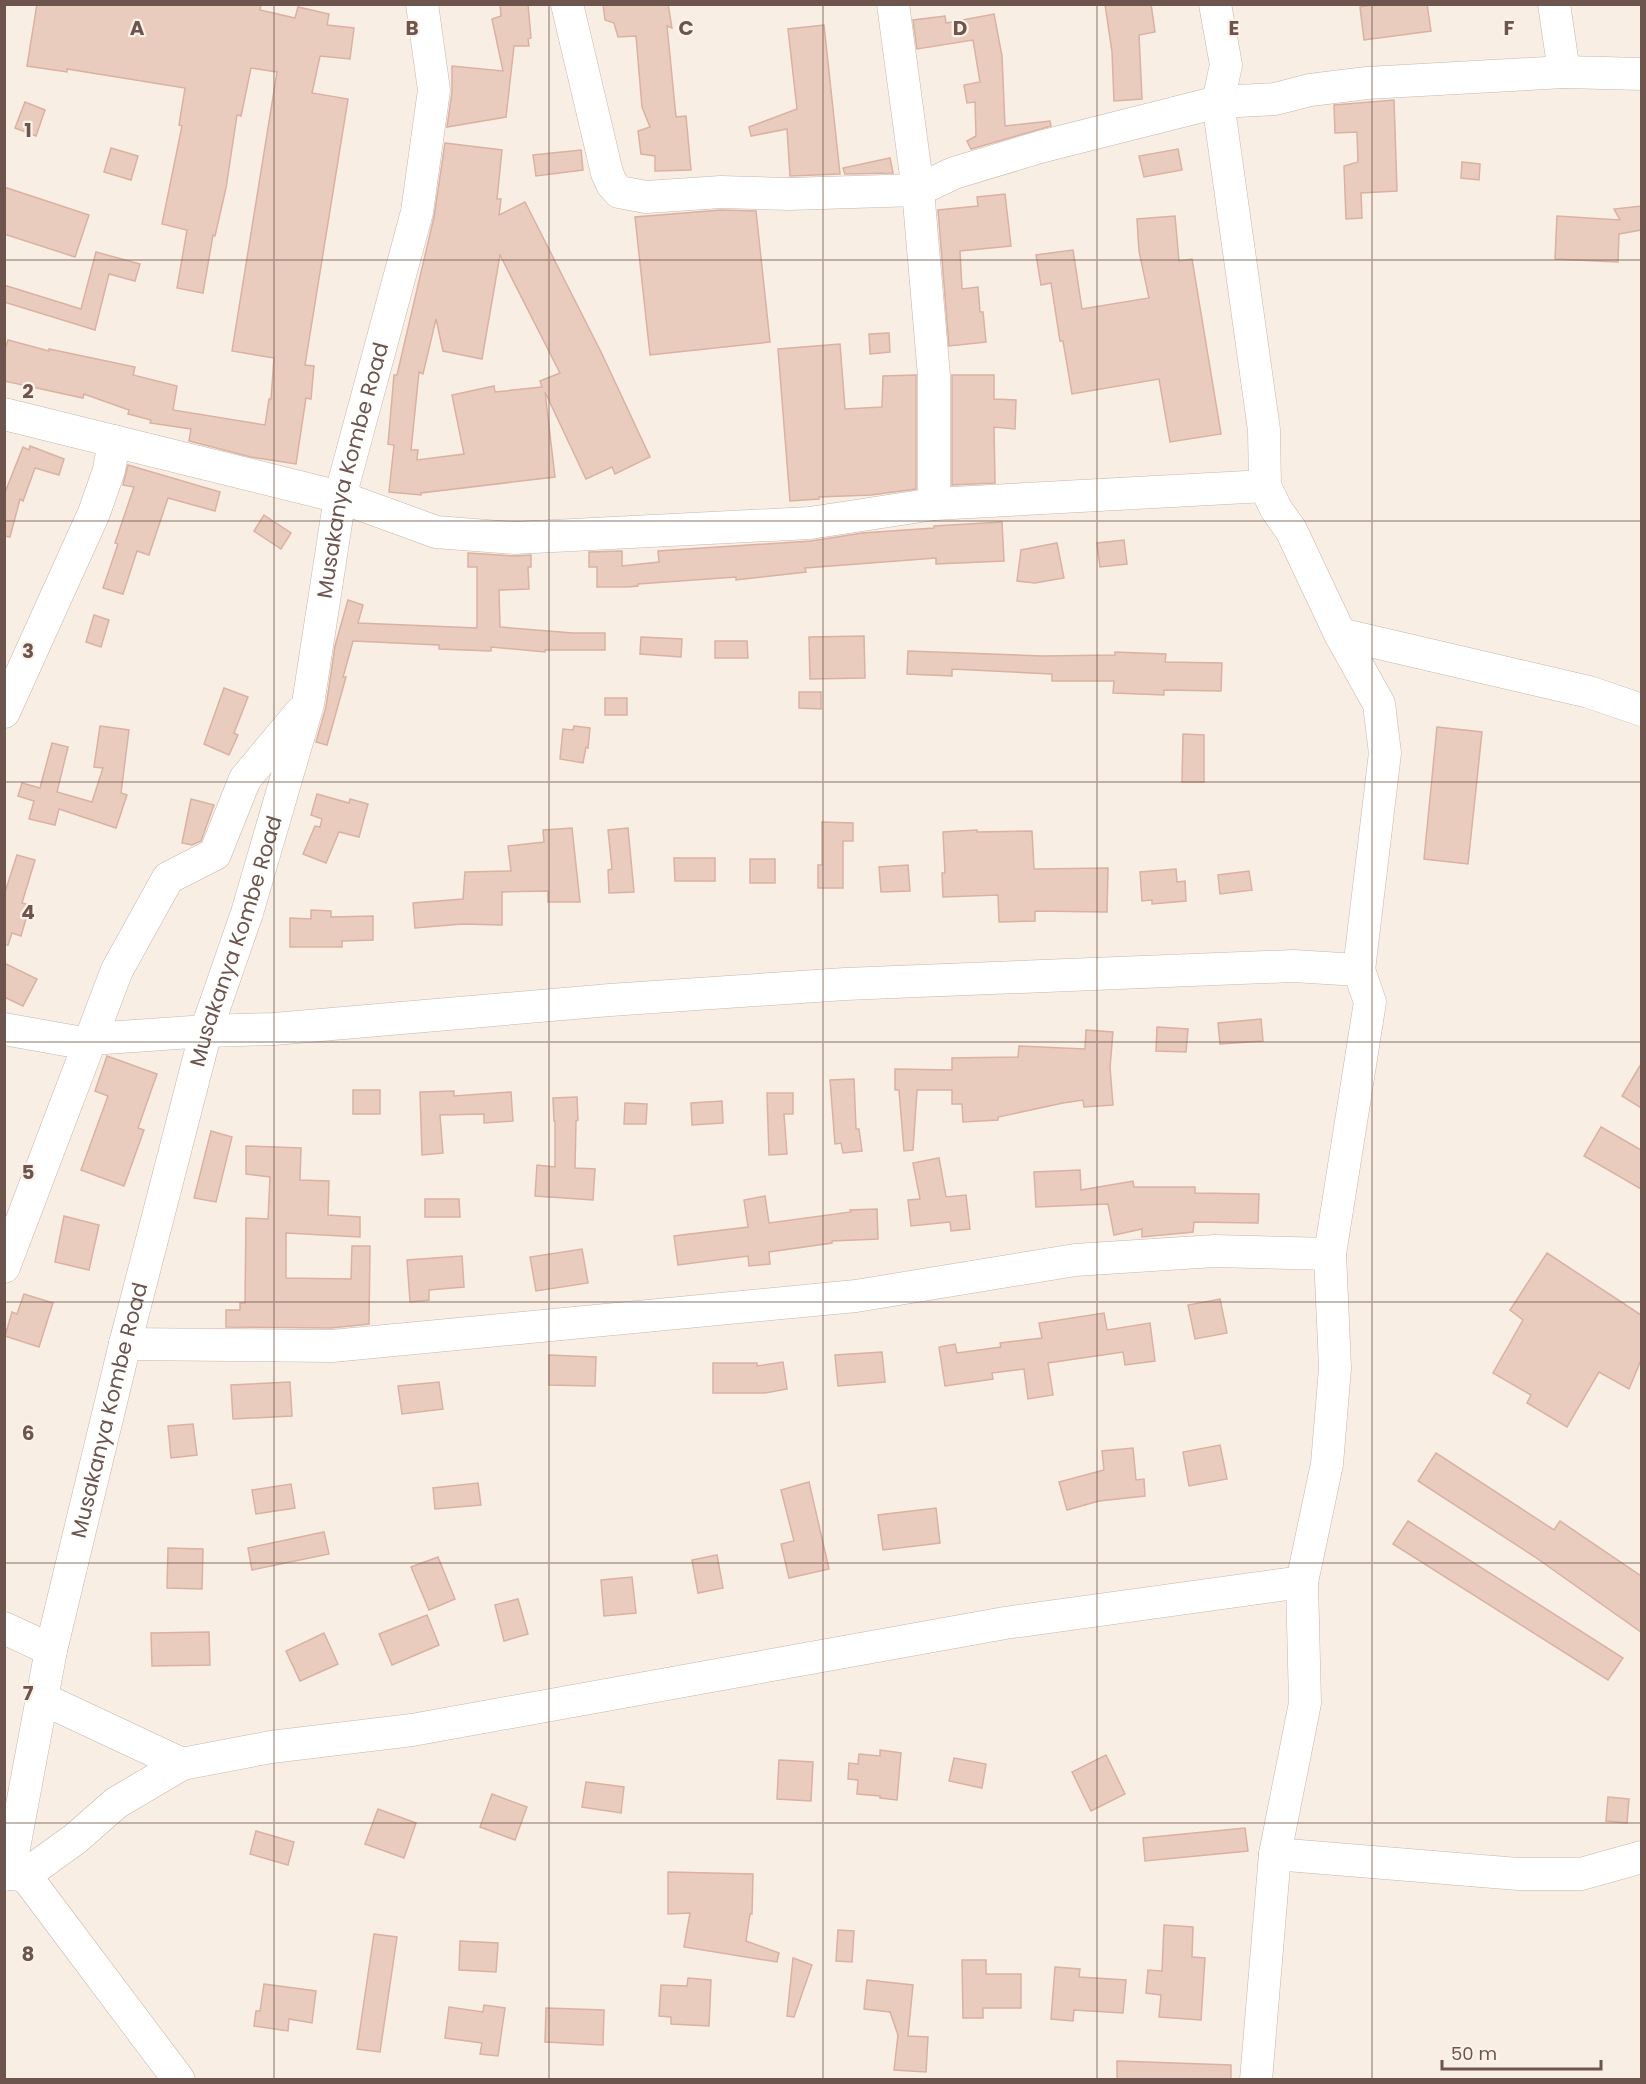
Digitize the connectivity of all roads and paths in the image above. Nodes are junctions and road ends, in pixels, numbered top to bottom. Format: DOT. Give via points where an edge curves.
graph roads {
  1 [pos="422,4"];
  2 [pos="567,4"];
  3 [pos="893,4"];
  4 [pos="1215,4"];
  5 [pos="1554,4"];
  6 [pos="1564,72"];
  7 [pos="1641,74"];
  8 [pos="1218,102"];
  9 [pos="918,190"];
  10 [pos="4,414"];
  11 [pos="114,441"];
  12 [pos="1265,486"];
  13 [pos="340,497"];
  14 [pos="934,504"];
  15 [pos="1340,634"];
  16 [pos="6,704"];
  17 [pos="308,704"];
  18 [pos="1641,710"];
  19 [pos="1359,970"];
  20 [pos="4,1029"];
  21 [pos="206,1030"];
  22 [pos="88,1044"];
  23 [pos="1330,1254"];
  24 [pos="4,1267"];
  25 [pos="125,1344"];
  26 [pos="1302,1582"];
  27 [pos="4,1628"];
  28 [pos="51,1650"];
  29 [pos="41,1698"];
  30 [pos="182,1764"];
  31 [pos="1275,1854"];
  32 [pos="1641,1857"];
  33 [pos="11,1875"];
  34 [pos="179,2079"];
  35 [pos="1256,2079"];
  1 -- 13 [label="street, Musakanya Kombe Road" via="434,90 417,212"];
  2 -- 9 [label="street" via="607,172 619,192 646,197 721,192"];
  3 -- 9 [label="street"];
  4 -- 8 [label="street" via="1226,65"];
  5 -- 6 [label="street"];
  6 -- 7 [label="street"];
  6 -- 8 [label="street" via="1367,83 1275,99"];
  8 -- 9 [label="street" via="1040,147 954,173"];
  8 -- 12 [label="street" via="1264,430"];
  9 -- 14 [label="street" via="934,376"];
  10 -- 11 [label="street"];
  11 -- 13 [label="street"];
  11 -- 16 [label="street" via="94,513"];
  12 -- 14 [label="street"];
  12 -- 15 [label="street" via="1292,530"];
  13 -- 14 [label="street" via="436,532 514,538 810,523"];
  13 -- 17 [label="street, Musakanya Kombe Road"];
  15 -- 18 [label="street" via="1589,692"];
  15 -- 19 [label="street" via="1379,704 1385,753"];
  17 -- 21 [label="street, Musakanya Kombe Road" via="247,914"];
  17 -- 22 [label="street" via="245,779 215,854 168,878 117,970"];
  19 -- 21 [label="street" via="1293,966 845,984 274,1029"];
  19 -- 23 [label="street" via="1370,1002"];
  20 -- 22 [label="street"];
  21 -- 22 [label="street" via="91,1039"];
  21 -- 25 [label="street, Musakanya Kombe Road"];
  22 -- 24 [label="street"];
  23 -- 25 [label="street" via="1215,1251 1075,1260 856,1296 332,1346"];
  23 -- 26 [label="street" via="1335,1368 1327,1464"];
  25 -- 28 [label="street, Musakanya Kombe Road"];
  26 -- 30 [label="street" via="1005,1623 412,1730"];
  26 -- 31 [label="street" via="1305,1703"];
  27 -- 28 [label="street"];
  28 -- 29 [label="street, Musakanya Kombe Road"];
  29 -- 30 [label="street"];
  29 -- 33 [label="street, Musakanya Kombe Road"];
  30 -- 33 [label="street" via="116,1803 75,1839"];
  31 -- 32 [label="street" via="1518,1874 1581,1874"];
  31 -- 35 [label="street"];
  33 -- 34 [label="street"];
}
